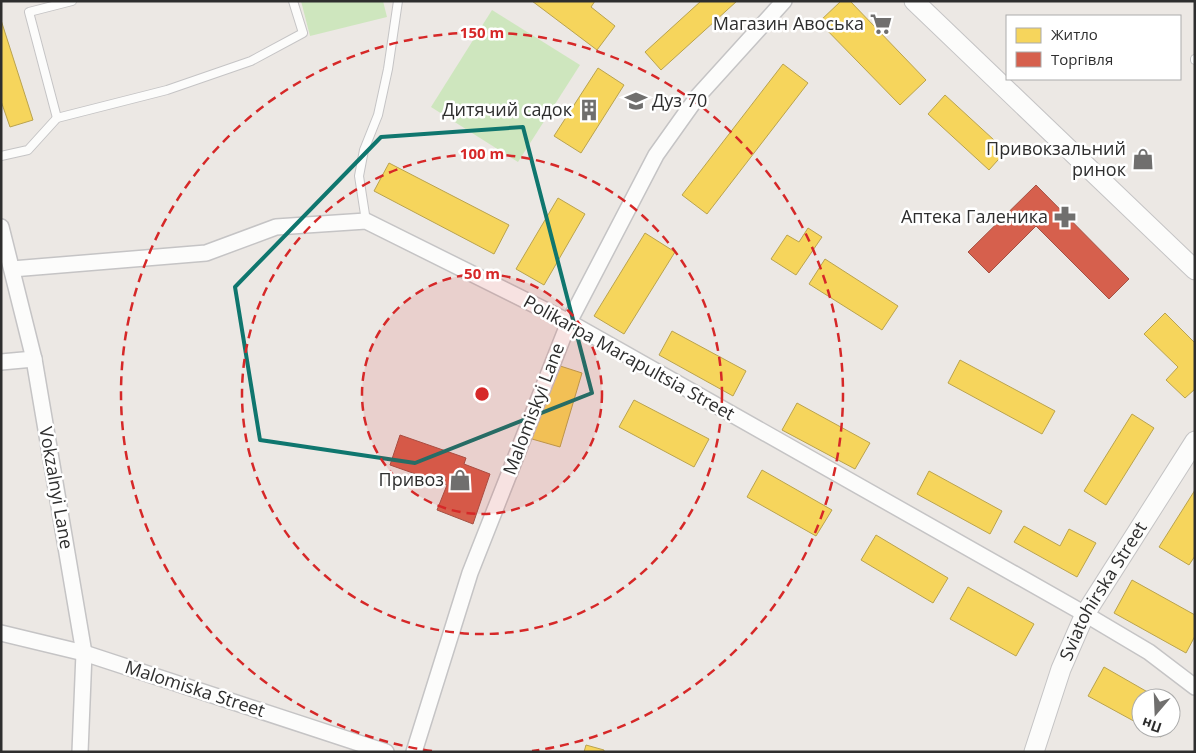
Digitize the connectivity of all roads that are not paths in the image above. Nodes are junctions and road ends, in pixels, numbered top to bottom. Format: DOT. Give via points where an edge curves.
graph roads {
  1 [pos="72,1"];
  2 [pos="293,1"];
  3 [pos="398,1"];
  4 [pos="784,1"];
  5 [pos="914,1"];
  6 [pos="57,118"];
  7 [pos="1,156"];
  8 [pos="366,221"];
  9 [pos="1,227"];
  10 [pos="12,268"];
  11 [pos="1195,270"];
  12 [pos="569,322"];
  13 [pos="34,359"];
  14 [pos="1,362"];
  15 [pos="1195,441"];
  16 [pos="1085,614"];
  17 [pos="1,633"];
  18 [pos="84,653"];
  19 [pos="1195,687"];
  20 [pos="80,752"];
  21 [pos="386,752"];
  22 [pos="414,752"];
  23 [pos="1034,752"];
  1 -- 6 [label="lane" via="29,12"];
  2 -- 6 [label="lane" via="303,33 251,61 168,90"];
  3 -- 8 [label="lane" via="378,115 364,150 359,176"];
  4 -- 12 [label="street, Malomiskyi Lane" via="698,96 656,155"];
  5 -- 11 [label="street"];
  6 -- 7 [label="lane" via="28,150"];
  8 -- 10 [label="street" via="276,227 206,253"];
  8 -- 12 [label="street, Polikarpa Marapultsia Street"];
  9 -- 10 [label="street, Vokzalnyi Lane"];
  10 -- 13 [label="street, Vokzalnyi Lane"];
  12 -- 16 [label="street, Polikarpa Marapultsia Street"];
  12 -- 22 [label="street, Malomiskyi Lane" via="470,573"];
  13 -- 14 [label="street"];
  13 -- 18 [label="street, Vokzalnyi Lane"];
  15 -- 16 [label="street, Sviatohirska Street"];
  16 -- 19 [label="street, Polikarpa Marapultsia Street" via="1149,652"];
  16 -- 23 [label="street, Sviatohirska Street" via="1061,669"];
  17 -- 18 [label="street, Malomiska Street"];
  18 -- 20 [label="street, Vokzalnyi Lane"];
  18 -- 21 [label="street, Malomiska Street"];
}
